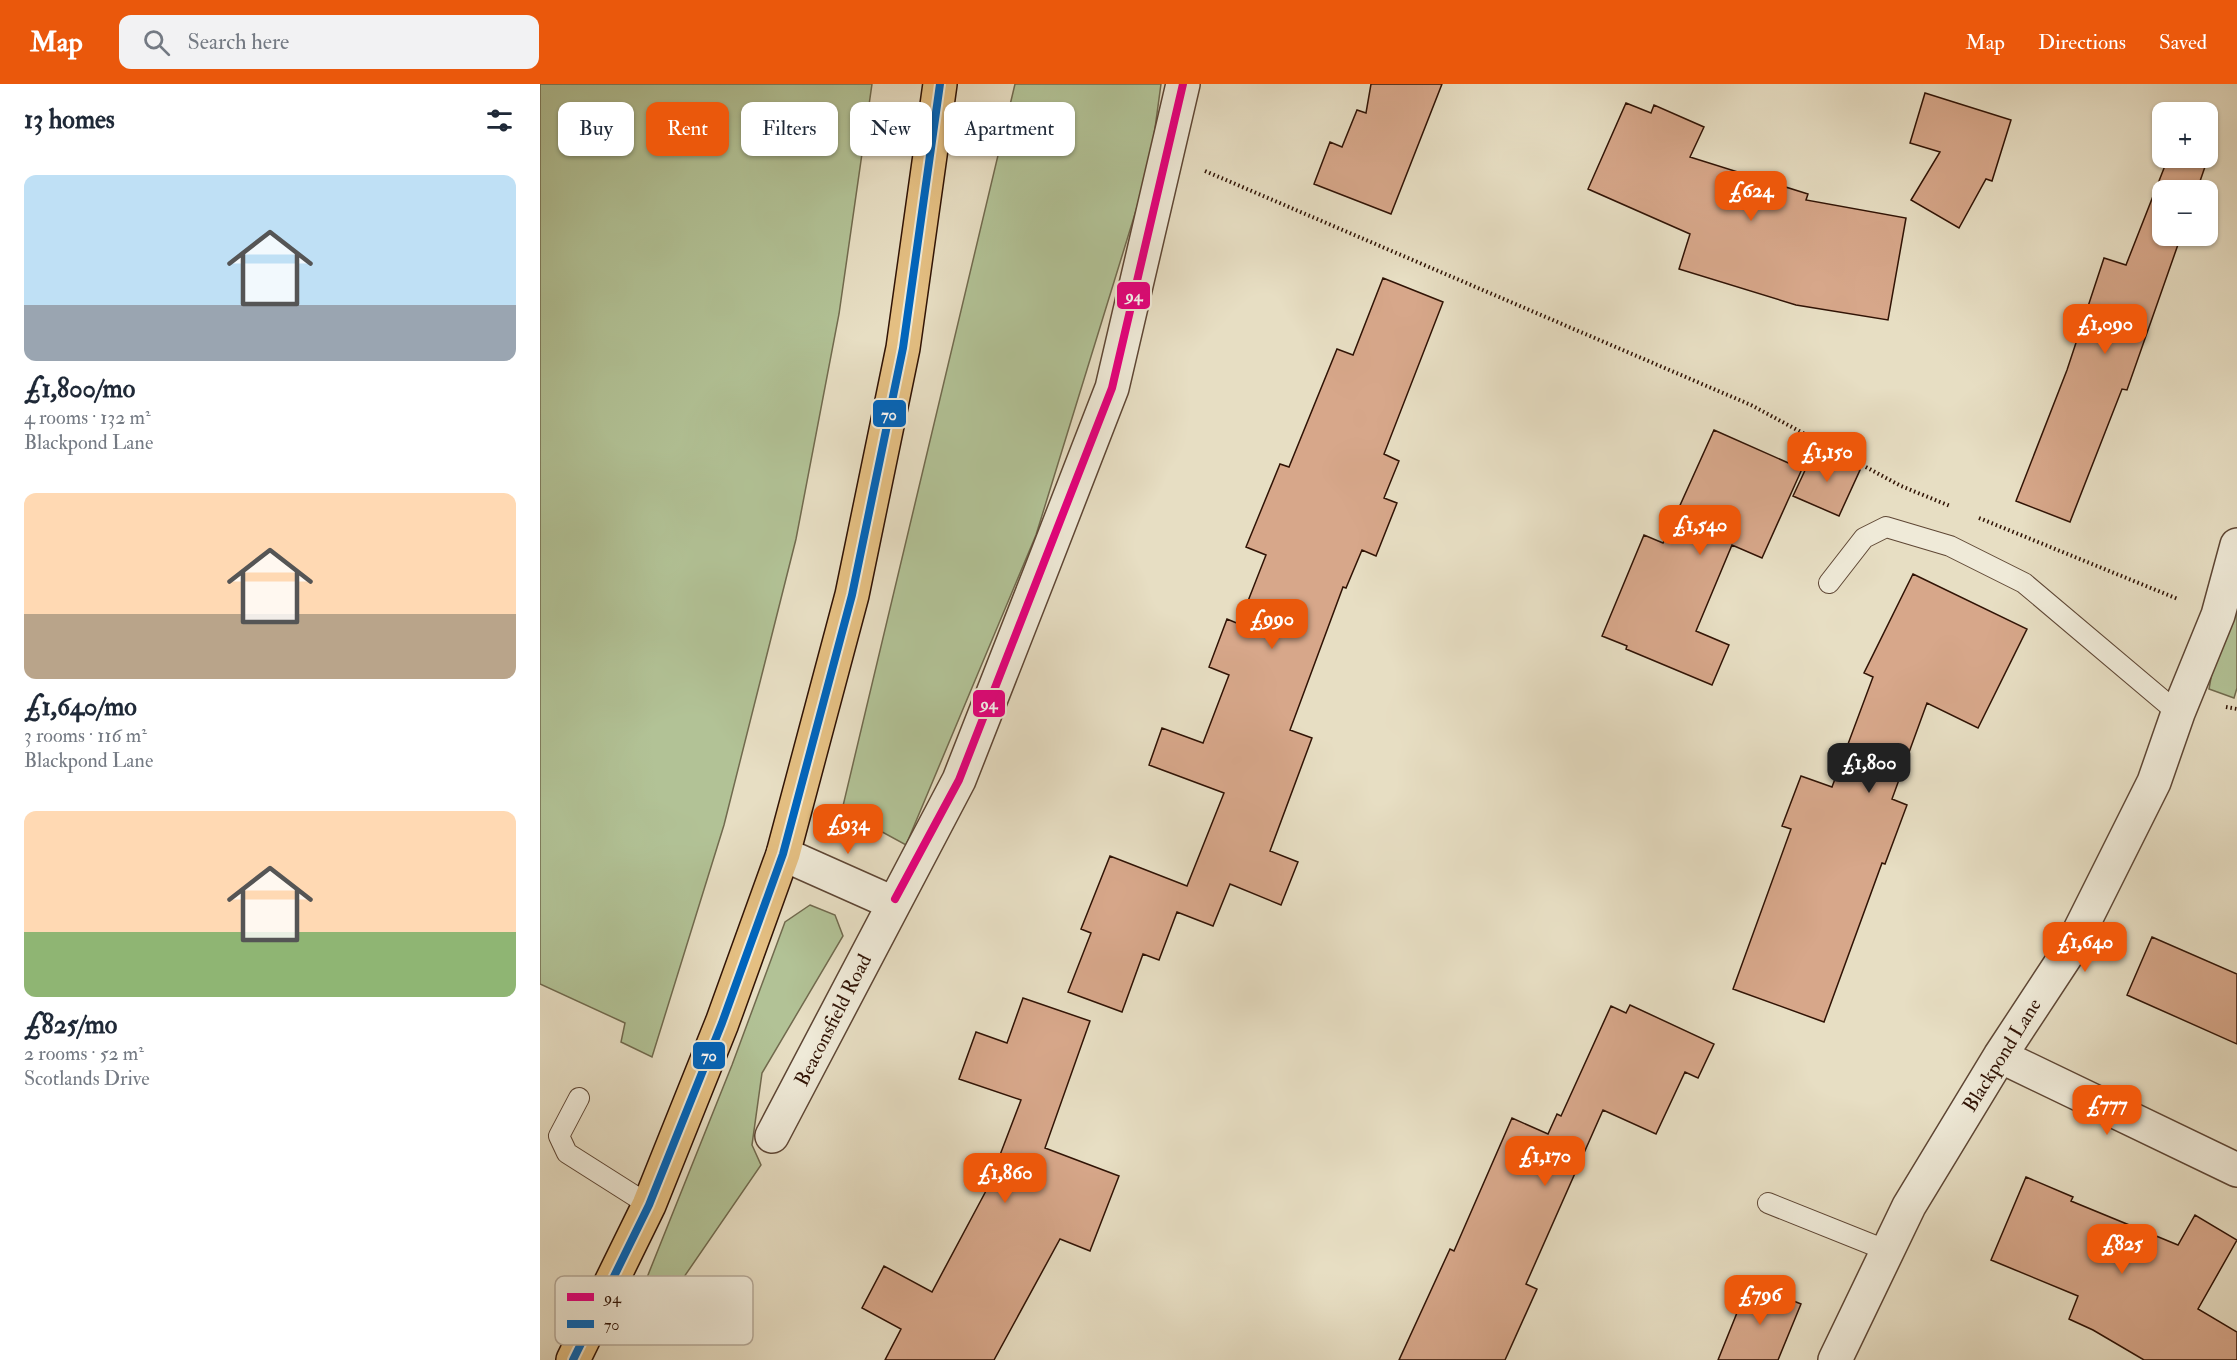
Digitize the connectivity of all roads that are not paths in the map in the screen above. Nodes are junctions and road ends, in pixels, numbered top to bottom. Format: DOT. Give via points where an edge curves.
graph roads {
  1 [pos="940,84"];
  2 [pos="1183,84"];
  3 [pos="2237,545"];
  4 [pos="1829,583"];
  5 [pos="2178,713"];
  6 [pos="783,854"];
  7 [pos="893,903"];
  8 [pos="2000,1056"];
  9 [pos="579,1098"];
  10 [pos="772,1136"];
  11 [pos="2237,1170"];
  12 [pos="1768,1203"];
  13 [pos="649,1205"];
  14 [pos="1888,1251"];
  15 [pos="614,1276"];
  16 [pos="580,1345"];
  17 [pos="573,1360"];
  18 [pos="1835,1360"];
  1 -- 6 [label="main road" via="903,348 852,595"];
  2 -- 7 [label="street, Beaconsfield Road" via="1112,388 959,780"];
  3 -- 5 [label="street, Blackpond Lane" via="2218,615"];
  4 -- 5 [label="lane" via="1864,538 1886,527 1950,546 2024,583"];
  5 -- 8 [label="street, Blackpond Lane" via="2154,782 2071,948"];
  6 -- 7 [label="street"];
  6 -- 13 [label="main road" via="722,1023"];
  7 -- 10 [label="street, Beaconsfield Road"];
  8 -- 11 [label="street"];
  8 -- 14 [label="street, Blackpond Lane" via="1910,1206"];
  9 -- 13 [label="lane" via="559,1136 567,1153"];
  12 -- 14 [label="lane"];
  13 -- 15 [label="main road"];
  14 -- 18 [label="street, Blackpond Lane"];
  16 -- 17 [label="main road"];
}
